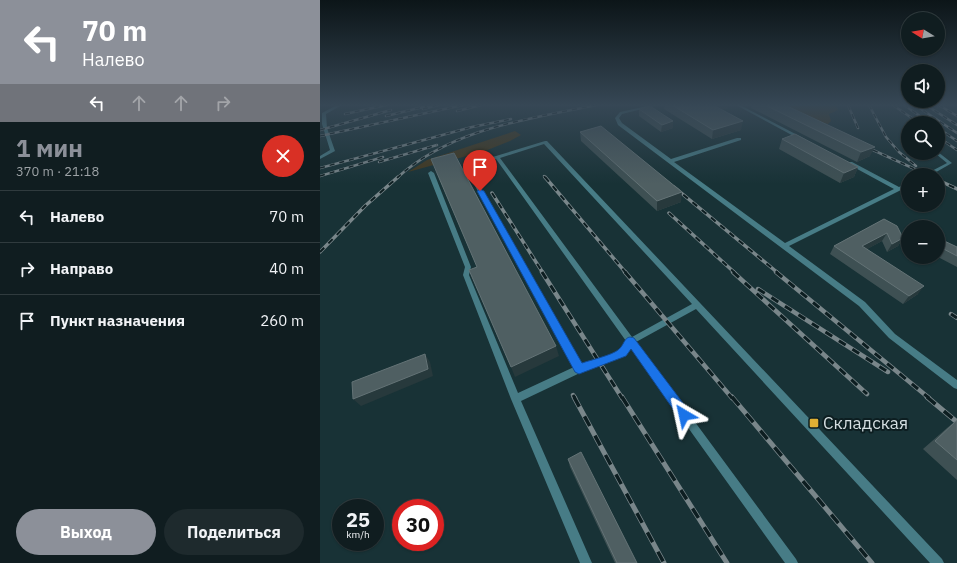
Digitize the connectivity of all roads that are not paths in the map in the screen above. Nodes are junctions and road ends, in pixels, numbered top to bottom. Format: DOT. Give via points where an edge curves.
graph roads {
  1 [pos="326,131"];
  2 [pos="630,131"];
  3 [pos="789,131"];
  4 [pos="739,139"];
  5 [pos="808,141"];
  6 [pos="498,157"];
  7 [pos="320,158"];
  8 [pos="843,159"];
  9 [pos="945,159"];
  10 [pos="670,161"];
  11 [pos="940,168"];
  12 [pos="431,173"];
  13 [pos="900,189"];
  14 [pos="784,246"];
  15 [pos="697,305"];
  16 [pos="631,341"];
  17 [pos="579,369"];
  18 [pos="957,385"];
  19 [pos="516,399"];
  20 [pos="586,563"];
  21 [pos="792,563"];
  22 [pos="938,563"];
  1 -- 7 [label="street" via="333,151"];
  2 -- 10 [label="street"];
  3 -- 5 [label="street"];
  4 -- 10 [label="street"];
  6 -- 15 [label="street" via="545,142"];
  6 -- 16 [label="street"];
  6 -- 17 [label="street" via="465,164"];
  8 -- 13 [label="street"];
  9 -- 11 [label="street" via="950,163"];
  10 -- 14 [label="street"];
  12 -- 19 [label="street" via="468,266 466,276"];
  13 -- 14 [label="street"];
  14 -- 18 [label="street" via="862,304 892,336"];
  15 -- 16 [label="street"];
  15 -- 22 [label="street"];
  16 -- 17 [label="street" via="623,353"];
  16 -- 21 [label="street"];
  17 -- 19 [label="street"];
  19 -- 20 [label="street"];
}
